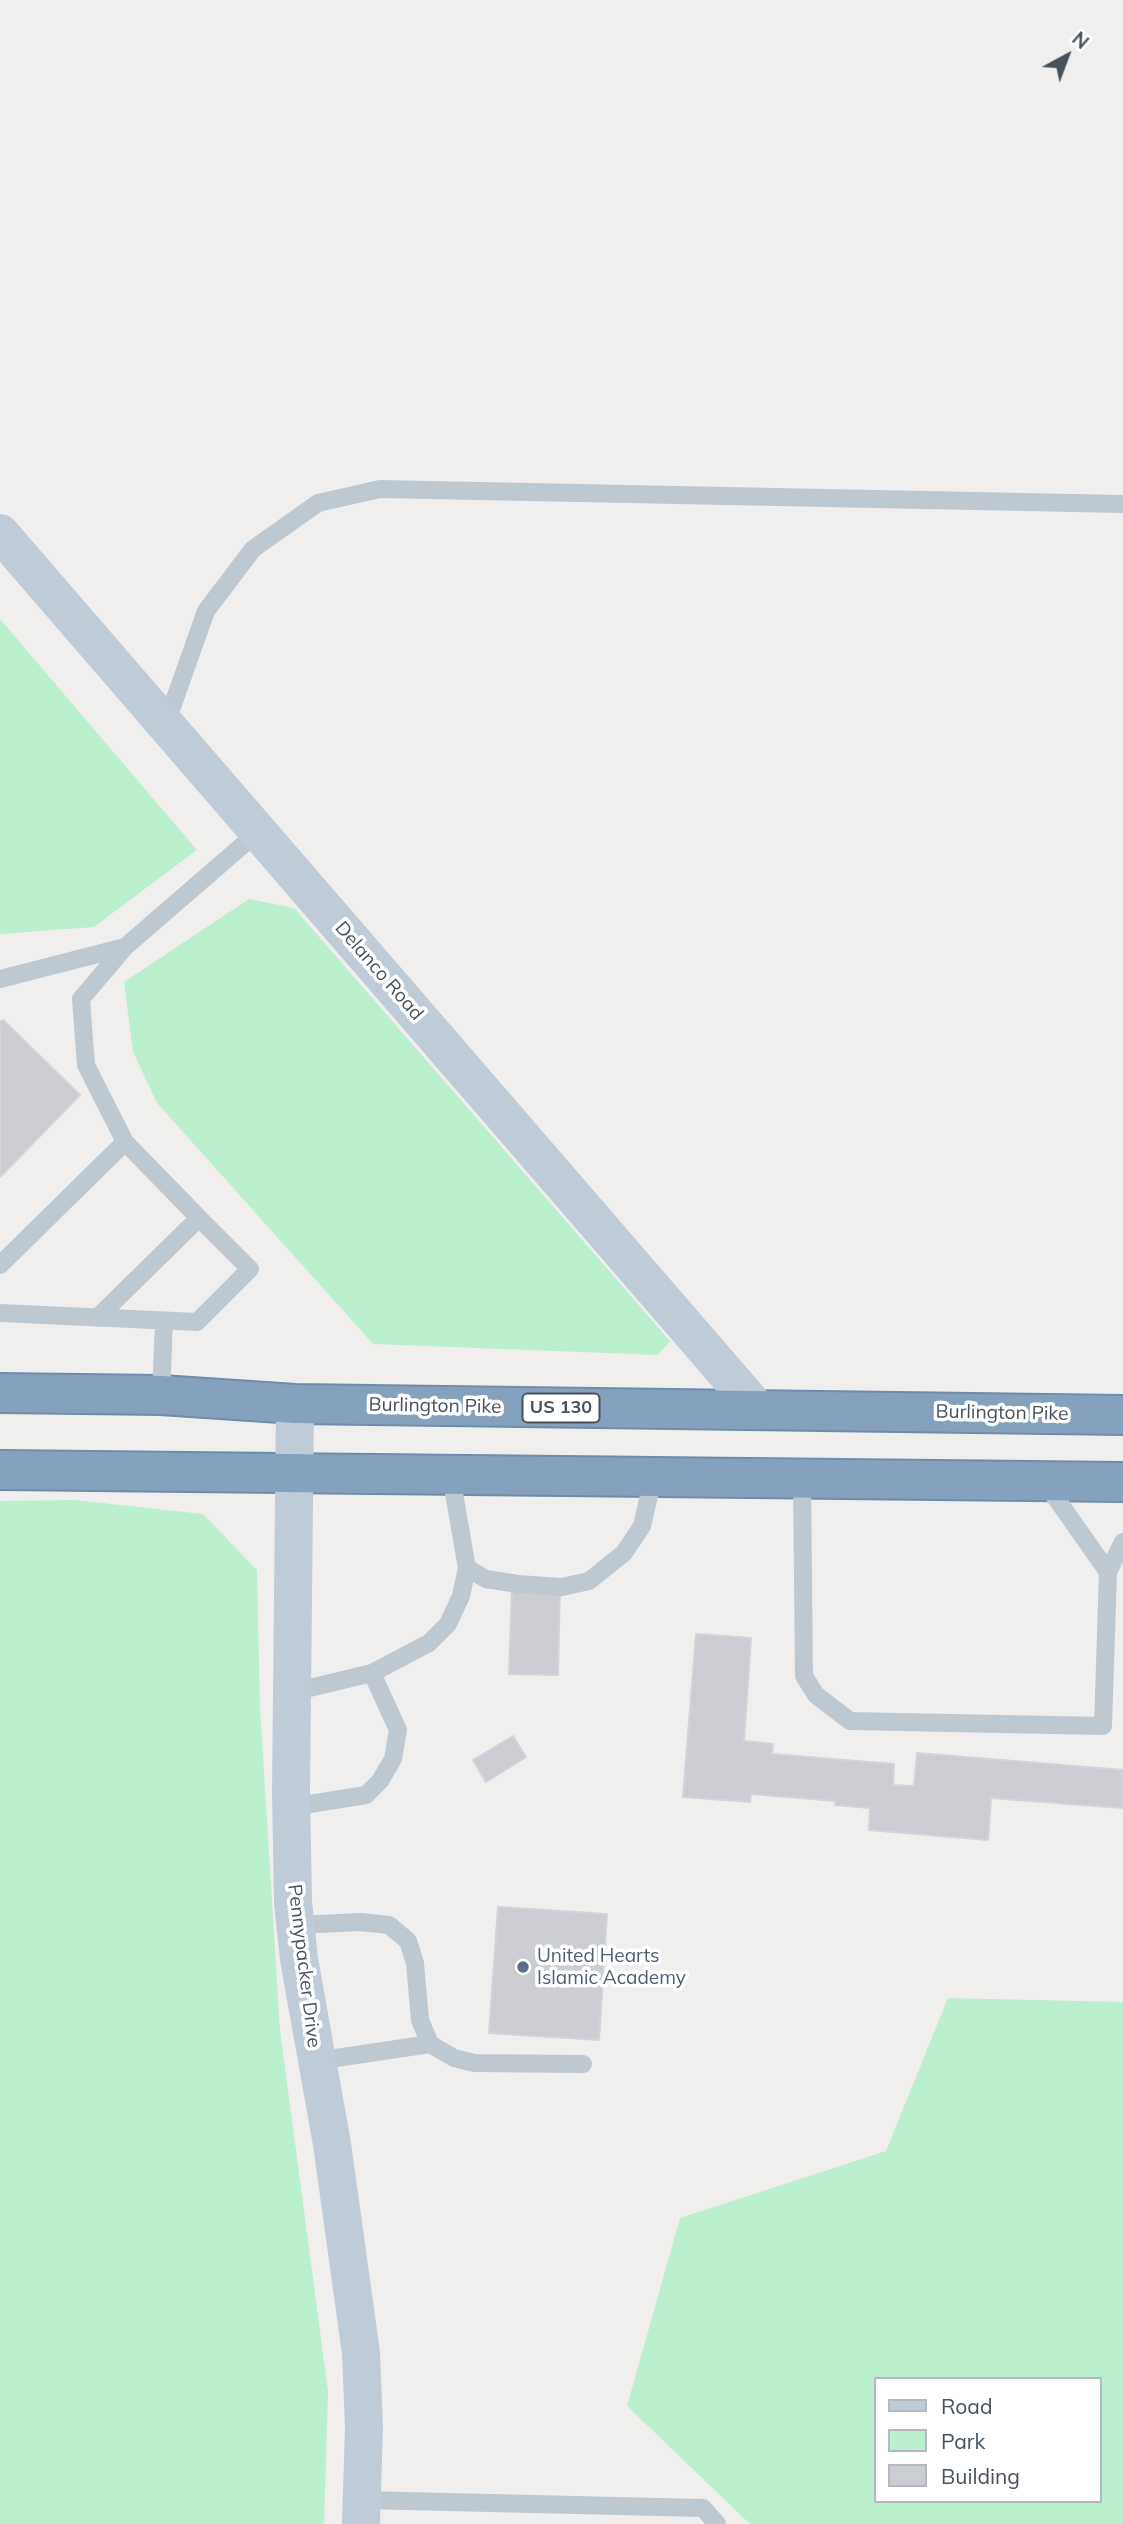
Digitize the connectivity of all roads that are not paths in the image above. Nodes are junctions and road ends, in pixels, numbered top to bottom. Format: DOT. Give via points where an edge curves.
graph roads {
  1 [pos="1123,504"];
  2 [pos="0,533"];
  3 [pos="166,724"];
  4 [pos="259,831"];
  5 [pos="125,947"];
  6 [pos="0,979"];
  7 [pos="125,1142"];
  8 [pos="199,1218"];
  9 [pos="0,1265"];
  10 [pos="0,1313"];
  11 [pos="97,1318"];
  12 [pos="164,1321"];
  13 [pos="0,1393"];
  14 [pos="161,1395"];
  15 [pos="295,1404"];
  16 [pos="758,1410"];
  17 [pos="1123,1415"];
  18 [pos="0,1470"];
  19 [pos="294,1475"];
  20 [pos="451,1476"];
  21 [pos="653,1478"];
  22 [pos="802,1479"];
  23 [pos="1044,1481"];
  24 [pos="1123,1482"];
  25 [pos="1123,1542"];
  26 [pos="467,1568"];
  27 [pos="1108,1572"];
  28 [pos="372,1673"];
  29 [pos="293,1692"];
  30 [pos="291,1807"];
  31 [pos="296,1926"];
  32 [pos="430,2044"];
  33 [pos="316,2061"];
  34 [pos="583,2064"];
  35 [pos="362,2512"];
  36 [pos="717,2524"];
  1 -- 3 [label="lane" via="380,489 318,503 253,549 206,611"];
  2 -- 3 [label="street, Delanco Road"];
  3 -- 4 [label="street, Delanco Road"];
  4 -- 5 [label="lane"];
  4 -- 16 [label="street, Delanco Road"];
  5 -- 6 [label="lane"];
  5 -- 7 [label="lane" via="81,999 86,1065"];
  7 -- 8 [label="lane"];
  7 -- 9 [label="lane"];
  8 -- 11 [label="lane"];
  8 -- 12 [label="lane" via="250,1269 197,1322"];
  10 -- 11 [label="lane"];
  11 -- 12 [label="lane"];
  12 -- 14 [label="lane"];
  13 -- 14 [label="highway, Burlington Pike / US 130"];
  14 -- 15 [label="highway, Burlington Pike / US 130"];
  15 -- 16 [label="highway, Burlington Pike / US 130"];
  15 -- 19 [label="street, Pennypacker Drive"];
  16 -- 17 [label="highway, Burlington Pike / US 130"];
  18 -- 19 [label="highway"];
  19 -- 20 [label="highway"];
  19 -- 29 [label="street, Pennypacker Drive"];
  20 -- 21 [label="highway"];
  20 -- 26 [label="lane"];
  21 -- 22 [label="highway"];
  21 -- 26 [label="lane" via="642,1526 624,1553 589,1581 562,1587 518,1584 486,1578"];
  22 -- 23 [label="highway"];
  22 -- 27 [label="lane" via="804,1676 816,1695 850,1721 1103,1726"];
  23 -- 24 [label="highway"];
  23 -- 27 [label="lane"];
  25 -- 27 [label="lane"];
  26 -- 28 [label="lane" via="448,1624 429,1643"];
  28 -- 29 [label="lane"];
  28 -- 30 [label="lane" via="398,1730 393,1759 380,1781 366,1795"];
  29 -- 30 [label="street, Pennypacker Drive"];
  30 -- 31 [label="street, Pennypacker Drive"];
  31 -- 32 [label="lane" via="389,1925 408,1941 415,1963 420,2021"];
  31 -- 33 [label="street, Pennypacker Drive"];
  32 -- 33 [label="lane"];
  32 -- 34 [label="lane" via="474,2063"];
  33 -- 35 [label="street, Pennypacker Drive" via="361,2353"];
  35 -- 36 [label="lane" via="703,2508"];
}
